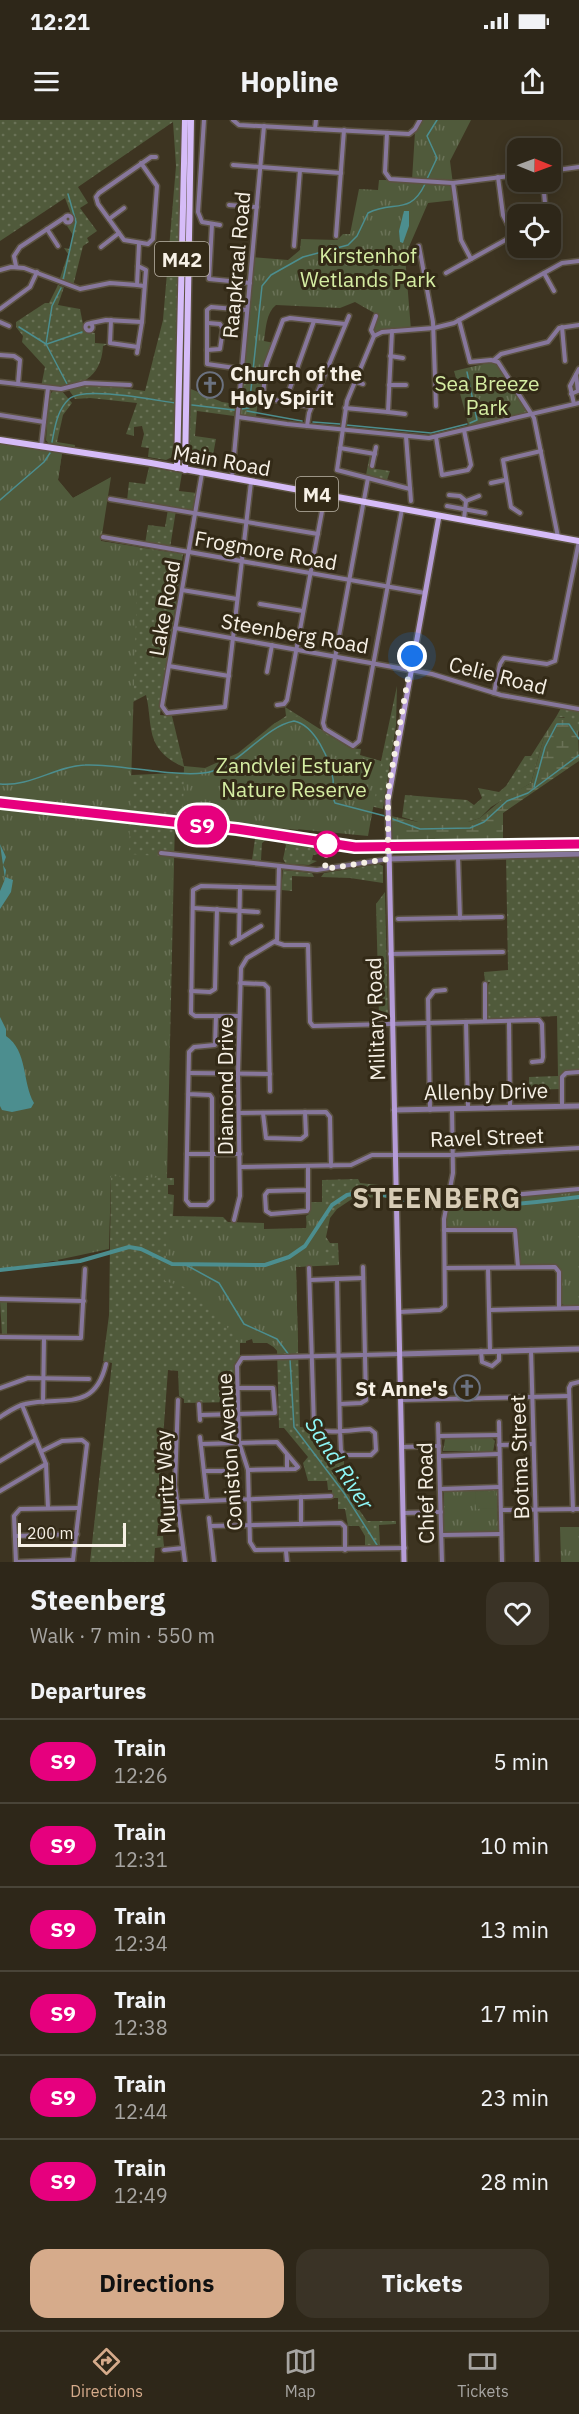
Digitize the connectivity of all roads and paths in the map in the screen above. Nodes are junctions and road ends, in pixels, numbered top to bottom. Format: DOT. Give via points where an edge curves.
graph roads {
  1 [pos="185,120"];
  2 [pos="191,120"];
  3 [pos="204,120"];
  4 [pos="233,120"];
  5 [pos="316,120"];
  6 [pos="420,120"];
  7 [pos="264,126"];
  8 [pos="315,129"];
  9 [pos="344,130"];
  10 [pos="387,133"];
  11 [pos="156,157"];
  12 [pos="141,163"];
  13 [pos="233,165"];
  14 [pos="260,167"];
  15 [pos="579,167"];
  16 [pos="561,169"];
  17 [pos="300,170"];
  18 [pos="341,173"];
  19 [pos="507,176"];
  20 [pos="498,177"];
  21 [pos="453,183"];
  22 [pos="229,205"];
  23 [pos="257,207"];
  24 [pos="124,208"];
  25 [pos="64,218"];
  26 [pos="109,219"];
  27 [pos="507,221"];
  28 [pos="212,224"];
  29 [pos="220,225"];
  30 [pos="47,229"];
  31 [pos="119,233"];
  32 [pos="336,236"];
  33 [pos="507,239"];
  34 [pos="139,244"];
  35 [pos="58,246"];
  36 [pos="294,246"];
  37 [pos="419,246"];
  38 [pos="101,247"];
  39 [pos="471,259"];
  40 [pos="579,261"];
  41 [pos="16,266"];
  42 [pos="138,266"];
  43 [pos="0,270"];
  44 [pos="37,272"];
  45 [pos="446,273"];
  46 [pos="544,273"];
  47 [pos="250,283"];
  48 [pos="136,285"];
  49 [pos="144,286"];
  50 [pos="554,291"];
  51 [pos="0,309"];
  52 [pos="247,310"];
  53 [pos="349,316"];
  54 [pos="376,316"];
  55 [pos="111,320"];
  56 [pos="459,320"];
  57 [pos="314,321"];
  58 [pos="0,322"];
  59 [pos="142,322"];
  60 [pos="91,323"];
  61 [pos="208,323"];
  62 [pos="345,324"];
  63 [pos="579,325"];
  64 [pos="9,326"];
  65 [pos="562,327"];
  66 [pos="434,328"];
  67 [pos="392,332"];
  68 [pos="374,336"];
  69 [pos="138,347"];
  70 [pos="207,350"];
  71 [pos="137,353"];
  72 [pos="0,356"];
  73 [pos="390,356"];
  74 [pos="403,358"];
  75 [pos="494,360"];
  76 [pos="565,361"];
  77 [pos="242,369"];
  78 [pos="579,369"];
  79 [pos="576,374"];
  80 [pos="354,381"];
  81 [pos="0,382"];
  82 [pos="18,384"];
  83 [pos="363,384"];
  84 [pos="130,385"];
  85 [pos="389,385"];
  86 [pos="406,385"];
  87 [pos="48,388"];
  88 [pos="571,394"];
  89 [pos="285,402"];
  90 [pos="576,403"];
  91 [pos="436,406"];
  92 [pos="311,407"];
  93 [pos="345,408"];
  94 [pos="183,411"];
  95 [pos="388,412"];
  96 [pos="405,414"];
  97 [pos="532,414"];
  98 [pos="0,415"];
  99 [pos="238,415"];
  100 [pos="44,422"];
  101 [pos="307,426"];
  102 [pos="343,430"];
  103 [pos="464,430"];
  104 [pos="406,436"];
  105 [pos="436,437"];
  106 [pos="0,440"];
  107 [pos="43,447"];
  108 [pos="376,447"];
  109 [pos="340,448"];
  110 [pos="541,451"];
  111 [pos="375,454"];
  112 [pos="372,466"];
  113 [pos="177,468"];
  114 [pos="185,470"];
  115 [pos="201,473"];
  116 [pos="368,478"];
  117 [pos="232,479"];
  118 [pos="505,480"];
  119 [pos="251,482"];
  120 [pos="491,483"];
  121 [pos="410,489"];
  122 [pos="325,495"];
  123 [pos="449,495"];
  124 [pos="479,496"];
  125 [pos="110,499"];
  126 [pos="411,501"];
  127 [pos="466,501"];
  128 [pos="363,502"];
  129 [pos="447,506"];
  130 [pos="402,509"];
  131 [pos="464,509"];
  132 [pos="195,513"];
  133 [pos="485,513"];
  134 [pos="520,513"];
  135 [pos="439,516"];
  136 [pos="462,520"];
  137 [pos="247,522"];
  138 [pos="318,534"];
  139 [pos="103,537"];
  140 [pos="558,537"];
  141 [pos="579,541"];
  142 [pos="189,551"];
  143 [pos="242,560"];
  144 [pos="311,573"];
  145 [pos="350,579"];
  146 [pos="388,586"];
  147 [pos="182,590"];
  148 [pos="424,593"];
  149 [pos="238,599"];
  150 [pos="260,604"];
  151 [pos="303,611"];
  152 [pos="175,628"];
  153 [pos="233,638"];
  154 [pos="272,645"];
  155 [pos="297,649"];
  156 [pos="335,657"];
  157 [pos="374,664"];
  158 [pos="169,666"];
  159 [pos="409,670"];
  160 [pos="267,672"];
  161 [pos="229,676"];
  162 [pos="494,693"];
  163 [pos="277,705"];
  164 [pos="579,709"];
  165 [pos="162,853"];
  166 [pos="579,854"];
  167 [pos="458,856"];
  168 [pos="388,859"];
  169 [pos="279,866"];
  170 [pos="240,887"];
  171 [pos="278,888"];
  172 [pos="193,908"];
  173 [pos="218,909"];
  174 [pos="240,911"];
  175 [pos="258,912"];
  176 [pos="502,917"];
  177 [pos="460,918"];
  178 [pos="398,919"];
  179 [pos="261,926"];
  180 [pos="239,939"];
  181 [pos="275,942"];
  182 [pos="232,943"];
  183 [pos="503,951"];
  184 [pos="390,954"];
  185 [pos="240,982"];
  186 [pos="485,984"];
  187 [pos="445,990"];
  188 [pos="191,991"];
  189 [pos="216,1016"];
  190 [pos="240,1016"];
  191 [pos="509,1021"];
  192 [pos="466,1022"];
  193 [pos="485,1022"];
  194 [pos="428,1023"];
  195 [pos="392,1024"];
  196 [pos="532,1062"];
  197 [pos="579,1072"];
  198 [pos="189,1073"];
  199 [pos="238,1074"];
  200 [pos="270,1074"];
  201 [pos="270,1091"];
  202 [pos="188,1094"];
  203 [pos="562,1106"];
  204 [pos="579,1106"];
  205 [pos="510,1107"];
  206 [pos="468,1108"];
  207 [pos="453,1109"];
  208 [pos="394,1110"];
  209 [pos="430,1110"];
  210 [pos="305,1112"];
  211 [pos="239,1113"];
  212 [pos="263,1113"];
  213 [pos="579,1148"];
  214 [pos="187,1154"];
  215 [pos="240,1154"];
  216 [pos="211,1155"];
  217 [pos="395,1155"];
  218 [pos="453,1155"];
  219 [pos="308,1166"];
  220 [pos="331,1166"];
  221 [pos="240,1167"];
  222 [pos="579,1189"];
  223 [pos="308,1190"];
  224 [pos="448,1197"];
  225 [pos="234,1220"];
  226 [pos="444,1230"];
  227 [pos="363,1267"];
  228 [pos="518,1267"];
  229 [pos="309,1268"];
  230 [pos="445,1268"];
  231 [pos="488,1268"];
  232 [pos="85,1269"];
  233 [pos="363,1278"];
  234 [pos="337,1279"];
  235 [pos="310,1280"];
  236 [pos="0,1299"];
  237 [pos="84,1301"];
  238 [pos="559,1308"];
  239 [pos="579,1308"];
  240 [pos="490,1311"];
  241 [pos="399,1312"];
  242 [pos="0,1337"];
  243 [pos="44,1339"];
  244 [pos="579,1349"];
  245 [pos="531,1350"];
  246 [pos="490,1351"];
  247 [pos="500,1351"];
  248 [pos="481,1352"];
  249 [pos="366,1354"];
  250 [pos="400,1354"];
  251 [pos="339,1355"];
  252 [pos="312,1356"];
  253 [pos="106,1364"];
  254 [pos="44,1378"];
  255 [pos="89,1379"];
  256 [pos="579,1382"];
  257 [pos="237,1388"];
  258 [pos="0,1389"];
  259 [pos="569,1396"];
  260 [pos="532,1398"];
  261 [pos="178,1400"];
  262 [pos="401,1400"];
  263 [pos="43,1402"];
  264 [pos="199,1404"];
  265 [pos="340,1404"];
  266 [pos="22,1405"];
  267 [pos="238,1415"];
  268 [pos="0,1417"];
  269 [pos="499,1422"];
  270 [pos="438,1424"];
  271 [pos="340,1430"];
  272 [pos="499,1435"];
  273 [pos="439,1436"];
  274 [pos="200,1437"];
  275 [pos="35,1440"];
  276 [pos="239,1442"];
  277 [pos="201,1444"];
  278 [pos="533,1444"];
  279 [pos="499,1445"];
  280 [pos="440,1446"];
  281 [pos="402,1447"];
  282 [pos="42,1451"];
  283 [pos="287,1454"];
  284 [pos="499,1454"];
  285 [pos="440,1456"];
  286 [pos="0,1461"];
  287 [pos="46,1464"];
  288 [pos="287,1469"];
  289 [pos="248,1470"];
  290 [pos="204,1471"];
  291 [pos="230,1471"];
  292 [pos="572,1477"];
  293 [pos="579,1477"];
  294 [pos="499,1487"];
  295 [pos="440,1488"];
  296 [pos="0,1491"];
  297 [pos="331,1496"];
  298 [pos="301,1497"];
  299 [pos="249,1498"];
  300 [pos="207,1499"];
  301 [pos="177,1502"];
  302 [pos="48,1508"];
  303 [pos="78,1508"];
  304 [pos="536,1509"];
  305 [pos="579,1509"];
  306 [pos="501,1510"];
  307 [pos="573,1510"];
  308 [pos="441,1512"];
  309 [pos="404,1513"];
  310 [pos="208,1518"];
  311 [pos="301,1524"];
  312 [pos="249,1525"];
  313 [pos="210,1526"];
  314 [pos="501,1533"];
  315 [pos="77,1534"];
  316 [pos="441,1535"];
  317 [pos="15,1536"];
  318 [pos="183,1548"];
  319 [pos="405,1548"];
  320 [pos="164,1550"];
  321 [pos="345,1550"];
  322 [pos="286,1551"];
  323 [pos="73,1561"];
  324 [pos="16,1562"];
  325 [pos="185,1562"];
  326 [pos="214,1562"];
  327 [pos="287,1562"];
  328 [pos="405,1562"];
  329 [pos="442,1562"];
  330 [pos="502,1562"];
  331 [pos="537,1562"];
  1 -- 94 [label="main road, M42" via="180,397"];
  2 -- 94 [label="main road, M42"];
  3 -- 28 [label="street" via="200,218"];
  4 -- 7 [label="street" via="239,125"];
  5 -- 8 [label="street"];
  6 -- 10 [label="street" via="413,132"];
  7 -- 8 [label="street"];
  7 -- 14 [label="street, Raapkraal Road"];
  8 -- 9 [label="street"];
  9 -- 10 [label="street"];
  9 -- 18 [label="street"];
  10 -- 21 [label="street" via="386,176"];
  11 -- 12 [label="street"];
  12 -- 26 [label="street" via="97,195 97,202"];
  12 -- 34 [label="street" via="157,190 153,239 148,244"];
  13 -- 14 [label="street"];
  14 -- 17 [label="street"];
  14 -- 23 [label="street, Raapkraal Road"];
  15 -- 16 [label="street"];
  17 -- 18 [label="street"];
  17 -- 36 [label="street"];
  18 -- 32 [label="street"];
  19 -- 20 [label="street"];
  20 -- 21 [label="street"];
  20 -- 27 [label="street"];
  21 -- 39 [label="street" via="461,240"];
  22 -- 23 [label="street"];
  23 -- 47 [label="street, Raapkraal Road"];
  24 -- 26 [label="street"];
  25 -- 30 [label="street"];
  26 -- 31 [label="street"];
  28 -- 29 [label="street"];
  28 -- 47 [label="street" via="209,279"];
  30 -- 35 [label="street"];
  30 -- 41 [label="street" via="17,250"];
  31 -- 34 [label="street" via="128,242"];
  31 -- 38 [label="street"];
  33 -- 39 [label="street"];
  34 -- 42 [label="street"];
  37 -- 66 [label="street"];
  39 -- 45 [label="street"];
  40 -- 46 [label="street" via="562,263"];
  41 -- 43 [label="street"];
  41 -- 44 [label="street"];
  42 -- 48 [label="street"];
  42 -- 49 [label="street" via="145,267"];
  44 -- 48 [label="street" via="82,290 110,283"];
  44 -- 51 [label="street" via="30,287"];
  46 -- 50 [label="street"];
  46 -- 56 [label="street"];
  47 -- 52 [label="street, Raapkraal Road"];
  48 -- 49 [label="street"];
  49 -- 59 [label="street"];
  52 -- 61 [label="street" via="210,307"];
  52 -- 77 [label="street, Raapkraal Road"];
  53 -- 62 [label="street"];
  54 -- 68 [label="street" via="371,330"];
  55 -- 59 [label="street"];
  55 -- 60 [label="street"];
  55 -- 69 [label="street" via="110,343"];
  56 -- 66 [label="street"];
  56 -- 75 [label="street" via="470,362"];
  57 -- 62 [label="street"];
  57 -- 89 [label="street"];
  57 -- 89 [label="street" via="283,320 267,362 263,396"];
  58 -- 64 [label="street"];
  59 -- 69 [label="street"];
  61 -- 70 [label="street"];
  61 -- 70 [label="street" via="220,324 223,329 220,349"];
  62 -- 92 [label="street"];
  63 -- 65 [label="street"];
  65 -- 75 [label="street" via="548,342 501,354"];
  65 -- 76 [label="street"];
  66 -- 67 [label="street"];
  66 -- 91 [label="street"];
  67 -- 68 [label="street"];
  67 -- 73 [label="street"];
  68 -- 80 [label="street"];
  69 -- 71 [label="street"];
  70 -- 77 [label="street" via="208,366"];
  72 -- 82 [label="street" via="20,360"];
  73 -- 74 [label="street"];
  73 -- 85 [label="street"];
  75 -- 97 [label="street"];
  77 -- 99 [label="street, Raapkraal Road"];
  78 -- 79 [label="street"];
  79 -- 88 [label="street" via="570,384"];
  79 -- 88 [label="street" via="578,391"];
  80 -- 83 [label="street"];
  80 -- 93 [label="street"];
  81 -- 82 [label="street"];
  82 -- 87 [label="street"];
  84 -- 87 [label="street" via="85,383"];
  85 -- 86 [label="street"];
  85 -- 95 [label="street"];
  87 -- 100 [label="street"];
  88 -- 90 [label="street"];
  89 -- 92 [label="street"];
  90 -- 97 [label="street"];
  92 -- 101 [label="street"];
  93 -- 95 [label="street"];
  93 -- 102 [label="street"];
  94 -- 113 [label="main road, M42"];
  94 -- 114 [label="main road, M42"];
  95 -- 96 [label="street"];
  97 -- 103 [label="street"];
  97 -- 110 [label="street"];
  98 -- 100 [label="street"];
  99 -- 101 [label="street"];
  99 -- 117 [label="street, Raapkraal Road"];
  100 -- 107 [label="street"];
  101 -- 102 [label="street"];
  102 -- 104 [label="street"];
  102 -- 109 [label="street"];
  103 -- 105 [label="street"];
  103 -- 105 [label="street" via="471,465 468,470 442,475"];
  104 -- 105 [label="street"];
  104 -- 121 [label="street"];
  106 -- 107 [label="main road, Main Road / M4"];
  107 -- 113 [label="main road, Main Road / M4"];
  108 -- 111 [label="street"];
  109 -- 111 [label="street"];
  109 -- 116 [label="street" via="339,472"];
  110 -- 118 [label="street" via="505,459"];
  110 -- 140 [label="street"];
  111 -- 112 [label="street"];
  113 -- 114 [label="main road, Main Road / M4"];
  114 -- 115 [label="main road, Main Road / M4"];
  115 -- 117 [label="main road, Main Road / M4"];
  115 -- 132 [label="street, Lake Road"];
  116 -- 121 [label="street"];
  116 -- 128 [label="street"];
  117 -- 119 [label="main road, Main Road / M4"];
  118 -- 120 [label="street"];
  118 -- 134 [label="street" via="512,507"];
  119 -- 122 [label="main road, Main Road / M4"];
  119 -- 137 [label="street"];
  121 -- 126 [label="street"];
  122 -- 128 [label="main road, Main Road / M4"];
  122 -- 138 [label="street"];
  123 -- 127 [label="street"];
  124 -- 127 [label="street"];
  125 -- 132 [label="street"];
  127 -- 131 [label="street"];
  128 -- 130 [label="main road, Main Road / M4"];
  128 -- 145 [label="street"];
  129 -- 131 [label="street"];
  130 -- 135 [label="main road, Main Road / M4"];
  130 -- 146 [label="street"];
  131 -- 133 [label="street"];
  131 -- 136 [label="street"];
  132 -- 137 [label="street"];
  132 -- 142 [label="street, Lake Road"];
  135 -- 136 [label="main road, Main Road / M4"];
  135 -- 148 [label="main road, Military Road"];
  136 -- 140 [label="main road, Main Road / M4"];
  137 -- 138 [label="street"];
  137 -- 143 [label="street"];
  138 -- 144 [label="street"];
  139 -- 142 [label="street, Frogmore Road"];
  140 -- 141 [label="main road, Main Road / M4"];
  141 -- 162 [label="street" via="555,661 547,664 504,658"];
  142 -- 143 [label="street, Frogmore Road"];
  142 -- 147 [label="street, Lake Road"];
  143 -- 144 [label="street, Frogmore Road"];
  143 -- 149 [label="street"];
  144 -- 145 [label="street, Frogmore Road"];
  144 -- 151 [label="street"];
  145 -- 146 [label="street, Frogmore Road"];
  145 -- 156 [label="street"];
  146 -- 148 [label="street, Frogmore Road"];
  146 -- 157 [label="street"];
  147 -- 149 [label="street"];
  147 -- 152 [label="street, Lake Road"];
  148 -- 159 [label="main road, Military Road"];
  149 -- 153 [label="street"];
  150 -- 151 [label="street"];
  151 -- 155 [label="street"];
  152 -- 153 [label="street, Steenberg Road"];
  152 -- 158 [label="street, Lake Road"];
  153 -- 154 [label="street, Steenberg Road"];
  153 -- 161 [label="street"];
  154 -- 155 [label="street, Steenberg Road"];
  154 -- 160 [label="street"];
  155 -- 156 [label="street, Steenberg Road"];
  155 -- 163 [label="street" via="287,700"];
  156 -- 157 [label="street, Steenberg Road"];
  156 -- 157 [label="street" via="323,726 355,746"];
  157 -- 159 [label="street, Steenberg Road"];
  158 -- 161 [label="street"];
  158 -- 161 [label="street, Lake Road" via="164,712 224,708"];
  159 -- 162 [label="street, Celie Road"];
  159 -- 168 [label="main road, Military Road" via="390,783"];
  162 -- 164 [label="street, Celie Road"];
  165 -- 169 [label="street"];
  166 -- 167 [label="street"];
  167 -- 168 [label="street"];
  167 -- 177 [label="street"];
  168 -- 169 [label="street" via="325,869"];
  168 -- 184 [label="main road, Military Road"];
  169 -- 171 [label="street"];
  170 -- 171 [label="street"];
  170 -- 172 [label="street" via="196,887"];
  170 -- 174 [label="street"];
  171 -- 181 [label="street"];
  172 -- 173 [label="street"];
  172 -- 188 [label="street"];
  173 -- 174 [label="street"];
  173 -- 188 [label="street" via="214,988 210,992"];
  174 -- 175 [label="street"];
  174 -- 180 [label="street"];
  176 -- 177 [label="street"];
  177 -- 178 [label="street"];
  179 -- 180 [label="street"];
  180 -- 182 [label="street"];
  181 -- 185 [label="street, Diamond Drive" via="244,961"];
  181 -- 195 [label="street" via="308,945 313,1026"];
  183 -- 184 [label="street"];
  184 -- 195 [label="main road, Military Road"];
  185 -- 190 [label="street, Diamond Drive"];
  185 -- 200 [label="street" via="264,984 268,988"];
  186 -- 193 [label="street"];
  187 -- 194 [label="street" via="434,990 429,996"];
  188 -- 189 [label="street" via="193,1015"];
  189 -- 190 [label="street"];
  189 -- 198 [label="street" via="216,1043 212,1047 191,1048"];
  190 -- 199 [label="street, Diamond Drive"];
  191 -- 193 [label="street"];
  191 -- 196 [label="street" via="541,1021 543,1060"];
  191 -- 205 [label="street"];
  192 -- 193 [label="street"];
  192 -- 194 [label="street"];
  192 -- 206 [label="street"];
  194 -- 195 [label="street"];
  194 -- 209 [label="street"];
  195 -- 208 [label="main road, Military Road"];
  197 -- 203 [label="street" via="562,1077"];
  198 -- 199 [label="street"];
  198 -- 202 [label="street"];
  199 -- 200 [label="street"];
  199 -- 211 [label="street, Diamond Drive"];
  200 -- 201 [label="street"];
  202 -- 214 [label="street"];
  202 -- 216 [label="street" via="212,1098"];
  203 -- 204 [label="street, Allenby Drive"];
  203 -- 205 [label="street, Allenby Drive"];
  205 -- 206 [label="street, Allenby Drive"];
  206 -- 207 [label="street, Allenby Drive"];
  207 -- 209 [label="street, Allenby Drive"];
  207 -- 218 [label="street"];
  208 -- 209 [label="street, Allenby Drive"];
  208 -- 217 [label="main road, Military Road"];
  210 -- 212 [label="street"];
  210 -- 212 [label="street" via="306,1135 301,1139 266,1138"];
  210 -- 220 [label="street" via="329,1114"];
  211 -- 212 [label="street"];
  211 -- 215 [label="street, Diamond Drive"];
  213 -- 218 [label="street, Ravel Street"];
  214 -- 216 [label="street"];
  214 -- 216 [label="street" via="186,1200 191,1205 212,1201"];
  215 -- 216 [label="street"];
  215 -- 221 [label="street, Diamond Drive"];
  217 -- 218 [label="street, Ravel Street"];
  217 -- 220 [label="street, Diamond Drive" via="372,1155 351,1165"];
  217 -- 241 [label="main road, Military Road"];
  218 -- 224 [label="street"];
  219 -- 220 [label="street, Diamond Drive"];
  219 -- 221 [label="street, Diamond Drive"];
  219 -- 223 [label="street"];
  221 -- 225 [label="street" via="240,1196"];
  222 -- 224 [label="street"];
  223 -- 223 [label="street" via="306,1212 266,1211 268,1191"];
  224 -- 226 [label="street"];
  226 -- 228 [label="street" via="516,1230"];
  226 -- 230 [label="street"];
  227 -- 233 [label="street"];
  228 -- 231 [label="street"];
  228 -- 238 [label="street" via="558,1268"];
  229 -- 235 [label="street"];
  230 -- 231 [label="street"];
  230 -- 241 [label="street" via="444,1308"];
  231 -- 240 [label="street"];
  232 -- 237 [label="street"];
  233 -- 234 [label="street"];
  233 -- 249 [label="street"];
  234 -- 235 [label="street"];
  234 -- 251 [label="street"];
  235 -- 252 [label="street"];
  236 -- 237 [label="street"];
  237 -- 243 [label="street" via="81,1338"];
  238 -- 239 [label="street"];
  238 -- 240 [label="street"];
  240 -- 246 [label="street"];
  241 -- 250 [label="main road, Military Road"];
  242 -- 243 [label="street"];
  243 -- 254 [label="street"];
  244 -- 245 [label="street"];
  245 -- 247 [label="street"];
  245 -- 260 [label="street, Botma Street"];
  246 -- 247 [label="street"];
  246 -- 248 [label="street"];
  247 -- 248 [label="street" via="499,1360 492,1366 482,1362"];
  248 -- 250 [label="street"];
  249 -- 250 [label="street, Coniston Avenue"];
  249 -- 251 [label="street, Coniston Avenue"];
  249 -- 265 [label="street" via="365,1402"];
  250 -- 262 [label="main road, Military Road"];
  251 -- 252 [label="street, Coniston Avenue"];
  251 -- 265 [label="street"];
  252 -- 257 [label="street, Coniston Avenue" via="241,1359 237,1366"];
  252 -- 271 [label="street" via="314,1427"];
  253 -- 263 [label="street" via="99,1383 86,1396"];
  254 -- 255 [label="street"];
  254 -- 258 [label="street" via="27,1378"];
  254 -- 263 [label="street"];
  256 -- 259 [label="street" via="569,1388"];
  257 -- 267 [label="street, Coniston Avenue"];
  257 -- 267 [label="street" via="271,1388 276,1393 274,1413"];
  259 -- 260 [label="street"];
  259 -- 292 [label="street"];
  260 -- 262 [label="street"];
  260 -- 278 [label="street, Botma Street"];
  261 -- 301 [label="street, Muritz Way"];
  262 -- 281 [label="main road, Military Road"];
  263 -- 266 [label="street"];
  264 -- 267 [label="street" via="200,1418"];
  265 -- 271 [label="street"];
  266 -- 268 [label="street"];
  266 -- 275 [label="street"];
  267 -- 276 [label="street, Coniston Avenue"];
  269 -- 272 [label="street"];
  270 -- 273 [label="street, Chief Road"];
  271 -- 271 [label="street" via="342,1453 373,1454 375,1433 370,1429"];
  272 -- 273 [label="street"];
  272 -- 279 [label="street"];
  273 -- 280 [label="street, Chief Road"];
  274 -- 277 [label="street"];
  275 -- 282 [label="street"];
  275 -- 286 [label="street"];
  276 -- 277 [label="street"];
  276 -- 283 [label="street" via="276,1442"];
  276 -- 289 [label="street, Coniston Avenue"];
  277 -- 290 [label="street"];
  278 -- 279 [label="street"];
  278 -- 304 [label="street, Botma Street"];
  279 -- 284 [label="street"];
  280 -- 281 [label="street"];
  280 -- 285 [label="street, Chief Road"];
  281 -- 309 [label="main road, Military Road"];
  282 -- 287 [label="street"];
  282 -- 303 [label="street" via="64,1440 87,1443"];
  283 -- 288 [label="street"];
  283 -- 288 [label="street" via="298,1468"];
  284 -- 285 [label="street"];
  284 -- 294 [label="street"];
  285 -- 295 [label="street, Chief Road"];
  287 -- 296 [label="street"];
  287 -- 302 [label="street"];
  288 -- 289 [label="street"];
  289 -- 299 [label="street, Coniston Avenue"];
  290 -- 291 [label="street"];
  290 -- 300 [label="street"];
  292 -- 293 [label="street"];
  292 -- 307 [label="street"];
  294 -- 295 [label="street"];
  294 -- 306 [label="street"];
  295 -- 308 [label="street, Chief Road"];
  297 -- 298 [label="street"];
  298 -- 299 [label="street"];
  298 -- 311 [label="street"];
  299 -- 300 [label="street"];
  299 -- 312 [label="street, Coniston Avenue"];
  300 -- 301 [label="street"];
  301 -- 318 [label="street, Muritz Way"];
  302 -- 303 [label="street"];
  302 -- 317 [label="street" via="16,1511"];
  303 -- 315 [label="street"];
  304 -- 306 [label="street"];
  304 -- 307 [label="street"];
  304 -- 331 [label="street, Botma Street"];
  305 -- 307 [label="street"];
  306 -- 314 [label="street"];
  308 -- 309 [label="street"];
  308 -- 316 [label="street, Chief Road"];
  309 -- 319 [label="main road, Military Road"];
  310 -- 313 [label="street"];
  311 -- 312 [label="street"];
  311 -- 321 [label="street" via="343,1524"];
  312 -- 313 [label="street"];
  312 -- 322 [label="street, Coniston Avenue" via="249,1542 255,1550"];
  313 -- 326 [label="street"];
  314 -- 316 [label="street"];
  314 -- 330 [label="street"];
  315 -- 317 [label="street"];
  315 -- 323 [label="street"];
  316 -- 329 [label="street, Chief Road"];
  317 -- 324 [label="street"];
  318 -- 320 [label="street"];
  318 -- 325 [label="street, Muritz Way"];
  319 -- 321 [label="street, Coniston Avenue"];
  319 -- 328 [label="main road, Military Road"];
  321 -- 322 [label="street, Coniston Avenue"];
  322 -- 327 [label="street"];
  323 -- 324 [label="street"];
}
